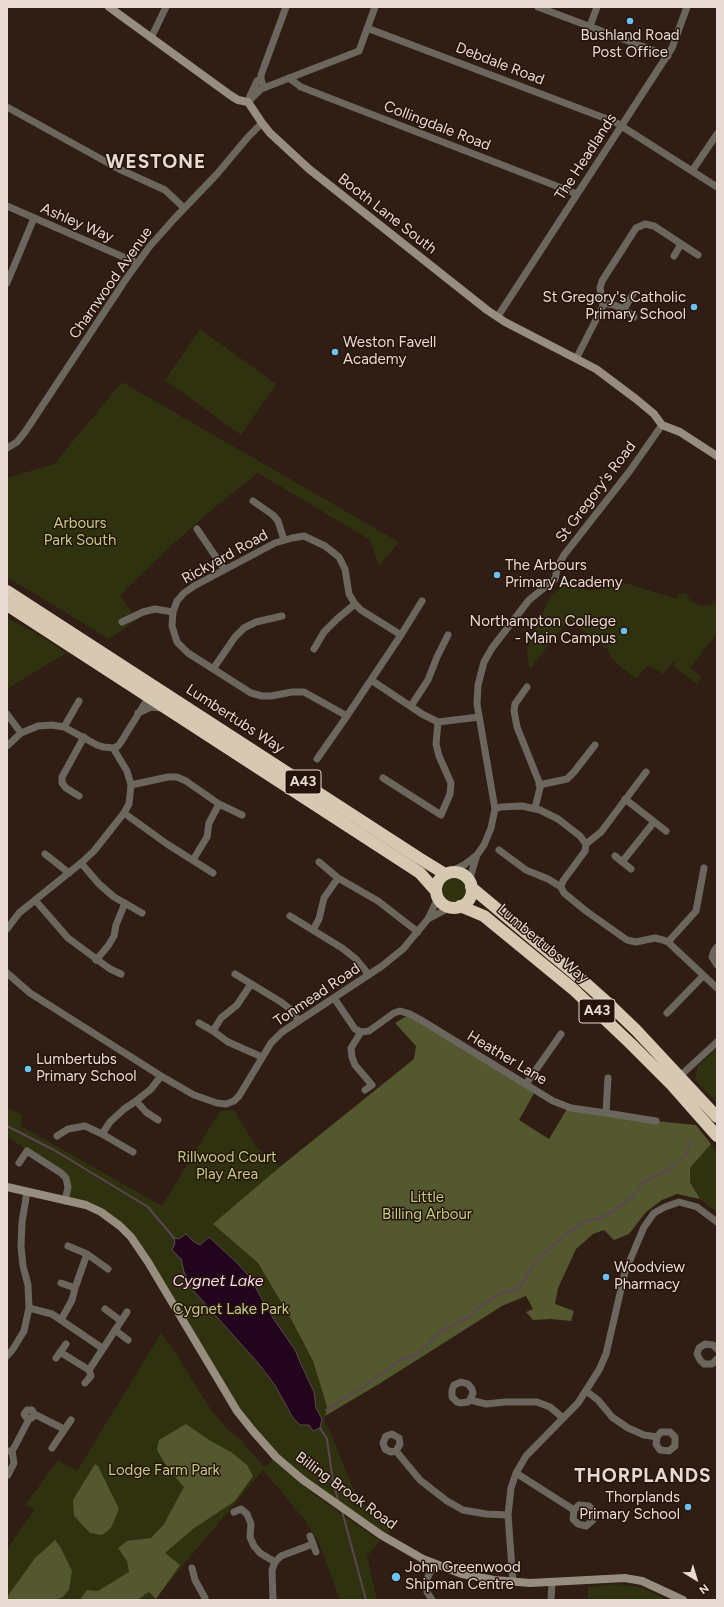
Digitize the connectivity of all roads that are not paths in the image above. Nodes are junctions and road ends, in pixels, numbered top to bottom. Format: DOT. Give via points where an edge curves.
graph roads {
  1 [pos="109,7"];
  2 [pos="166,7"];
  3 [pos="286,7"];
  4 [pos="375,7"];
  5 [pos="538,7"];
  6 [pos="597,7"];
  7 [pos="687,7"];
  8 [pos="590,26"];
  9 [pos="367,28"];
  10 [pos="151,38"];
  11 [pos="668,56"];
  12 [pos="289,78"];
  13 [pos="260,79"];
  14 [pos="264,88"];
  15 [pos="248,102"];
  16 [pos="7,107"];
  17 [pos="262,123"];
  18 [pos="622,126"];
  19 [pos="717,134"];
  20 [pos="692,172"];
  21 [pos="717,188"];
  22 [pos="577,194"];
  23 [pos="7,206"];
  24 [pos="184,208"];
  25 [pos="34,218"];
  26 [pos="681,244"];
  27 [pos="698,255"];
  28 [pos="674,256"];
  29 [pos="137,263"];
  30 [pos="7,283"];
  31 [pos="633,294"];
  32 [pos="603,303"];
  33 [pos="624,309"];
  34 [pos="498,316"];
  35 [pos="634,317"];
  36 [pos="577,357"];
  37 [pos="662,425"];
  38 [pos="7,448"];
  39 [pos="717,456"];
  40 [pos="253,501"];
  41 [pos="197,528"];
  42 [pos="284,540"];
  43 [pos="224,569"];
  44 [pos="7,591"];
  45 [pos="422,601"];
  46 [pos="355,604"];
  47 [pos="7,605"];
  48 [pos="172,612"];
  49 [pos="282,616"];
  50 [pos="122,622"];
  51 [pos="401,635"];
  52 [pos="448,635"];
  53 [pos="314,649"];
  54 [pos="213,669"];
  55 [pos="371,680"];
  56 [pos="133,686"];
  57 [pos="527,687"];
  58 [pos="160,690"];
  59 [pos="148,696"];
  60 [pos="79,701"];
  61 [pos="410,706"];
  62 [pos="167,708"];
  63 [pos="138,713"];
  64 [pos="7,714"];
  65 [pos="347,716"];
  66 [pos="479,717"];
  67 [pos="438,722"];
  68 [pos="64,726"];
  69 [pos="21,733"];
  70 [pos="84,737"];
  71 [pos="595,745"];
  72 [pos="7,746"];
  73 [pos="113,748"];
  74 [pos="317,760"];
  75 [pos="646,772"];
  76 [pos="383,778"];
  77 [pos="131,785"];
  78 [pos="539,785"];
  79 [pos="79,796"];
  80 [pos="625,799"];
  81 [pos="219,804"];
  82 [pos="495,808"];
  83 [pos="535,808"];
  84 [pos="124,813"];
  85 [pos="242,815"];
  86 [pos="654,822"];
  87 [pos="666,831"];
  88 [pos="586,844"];
  89 [pos="499,850"];
  90 [pos="45,854"];
  91 [pos="477,855"];
  92 [pos="615,856"];
  93 [pos="193,860"];
  94 [pos="319,862"];
  95 [pos="622,862"];
  96 [pos="81,863"];
  97 [pos="704,868"];
  98 [pos="631,869"];
  99 [pos="69,873"];
  100 [pos="213,873"];
  101 [pos="448,873"];
  102 [pos="338,878"];
  103 [pos="470,884"];
  104 [pos="561,887"];
  105 [pos="437,894"];
  106 [pos="35,900"];
  107 [pos="125,903"];
  108 [pos="455,907"];
  109 [pos="142,913"];
  110 [pos="290,916"];
  111 [pos="428,919"];
  112 [pos="7,929"];
  113 [pos="313,930"];
  114 [pos="418,932"];
  115 [pos="668,942"];
  116 [pos="717,947"];
  117 [pos="96,960"];
  118 [pos="717,965"];
  119 [pos="7,973"];
  120 [pos="121,974"];
  121 [pos="235,974"];
  122 [pos="369,975"];
  123 [pos="703,976"];
  124 [pos="251,984"];
  125 [pos="717,988"];
  126 [pos="334,998"];
  127 [pos="668,1013"];
  128 [pos="299,1021"];
  129 [pos="199,1023"];
  130 [pos="213,1031"];
  131 [pos="361,1032"];
  132 [pos="561,1034"];
  133 [pos="717,1042"];
  134 [pos="262,1057"];
  135 [pos="161,1076"];
  136 [pos="680,1076"];
  137 [pos="608,1078"];
  138 [pos="526,1084"];
  139 [pos="365,1090"];
  140 [pos="136,1101"];
  141 [pos="606,1113"];
  142 [pos="717,1117"];
  143 [pos="158,1120"];
  144 [pos="656,1121"];
  145 [pos="102,1134"];
  146 [pos="57,1136"];
  147 [pos="717,1136"];
  148 [pos="133,1152"];
  149 [pos="18,1163"];
  150 [pos="7,1187"];
  151 [pos="27,1192"];
  152 [pos="65,1201"];
  153 [pos="717,1222"];
  154 [pos="68,1246"];
  155 [pos="87,1254"];
  156 [pos="108,1269"];
  157 [pos="61,1283"];
  158 [pos="75,1288"];
  159 [pos="29,1308"];
  160 [pos="105,1310"];
  161 [pos="127,1312"];
  162 [pos="61,1320"];
  163 [pos="121,1321"];
  164 [pos="115,1330"];
  165 [pos="128,1340"];
  166 [pos="7,1344"];
  167 [pos="66,1344"];
  168 [pos="716,1344"];
  169 [pos="102,1348"];
  170 [pos="13,1349"];
  171 [pos="7,1356"];
  172 [pos="717,1359"];
  173 [pos="88,1370"];
  174 [pos="85,1383"];
  175 [pos="586,1391"];
  176 [pos="470,1400"];
  177 [pos="563,1418"];
  178 [pos="71,1420"];
  179 [pos="64,1429"];
  180 [pos="657,1437"];
  181 [pos="52,1448"];
  182 [pos="9,1451"];
  183 [pos="396,1451"];
  184 [pos="516,1473"];
  185 [pos="8,1475"];
  186 [pos="574,1510"];
  187 [pos="234,1512"];
  188 [pos="508,1515"];
  189 [pos="310,1536"];
  190 [pos="313,1544"];
  191 [pos="316,1552"];
  192 [pos="275,1562"];
  193 [pos="434,1564"];
  194 [pos="192,1568"];
  195 [pos="513,1582"];
  196 [pos="552,1582"];
  197 [pos="204,1600"];
  198 [pos="272,1600"];
  199 [pos="432,1600"];
  200 [pos="551,1600"];
  201 [pos="683,1600"];
  1 -- 10 [label="street"];
  2 -- 10 [label="street"];
  3 -- 13 [label="street"];
  4 -- 9 [label="street"];
  5 -- 8 [label="street"];
  6 -- 8 [label="street"];
  7 -- 11 [label="street, The Headlands" via="676,42"];
  8 -- 11 [label="street"];
  9 -- 12 [label="street" via="359,51"];
  9 -- 18 [label="street, Debdale Road"];
  10 -- 15 [label="street" via="230,95"];
  11 -- 18 [label="street, The Headlands"];
  12 -- 14 [label="street"];
  12 -- 22 [label="street, Collingdale Road" via="301,87"];
  13 -- 14 [label="street"];
  13 -- 15 [label="street"];
  14 -- 15 [label="street"];
  15 -- 17 [label="street, Booth Lane South"];
  16 -- 24 [label="street" via="119,169 165,190"];
  17 -- 24 [label="street, Charnwood Avenue"];
  17 -- 34 [label="street, Booth Lane South" via="334,190"];
  18 -- 20 [label="street, Debdale Road"];
  18 -- 22 [label="street, The Headlands"];
  19 -- 20 [label="street"];
  20 -- 21 [label="street, Debdale Road"];
  22 -- 34 [label="street, The Headlands"];
  23 -- 25 [label="street, Ashley Way"];
  24 -- 29 [label="street, Charnwood Avenue"];
  25 -- 29 [label="street, Ashley Way"];
  25 -- 30 [label="street"];
  26 -- 27 [label="street"];
  26 -- 28 [label="street"];
  26 -- 32 [label="street" via="650,224 636,228 602,281 600,288"];
  29 -- 38 [label="street, Charnwood Avenue" via="25,432 17,442"];
  31 -- 33 [label="street"];
  32 -- 33 [label="street"];
  32 -- 36 [label="street"];
  33 -- 35 [label="street"];
  34 -- 36 [label="street, Booth Lane South" via="505,322"];
  36 -- 37 [label="street, Booth Lane South" via="617,383 654,414"];
  37 -- 39 [label="street" via="680,432"];
  37 -- 66 [label="street, St Gregory's Road" via="564,555 555,579 529,600 490,652 481,670 478,685"];
  40 -- 42 [label="street" via="278,521"];
  41 -- 43 [label="street"];
  42 -- 43 [label="street, Rickyard Road"];
  42 -- 46 [label="street, Rickyard Road" via="304,536 325,546 339,557 345,568 349,594"];
  43 -- 48 [label="street, Rickyard Road" via="184,593"];
  44 -- 58 [label="highway, Lumbertubs Way / A43"];
  45 -- 51 [label="street"];
  46 -- 51 [label="street"];
  46 -- 53 [label="street" via="324,632"];
  47 -- 56 [label="highway, Lumbertubs Way / A43"];
  48 -- 50 [label="street" via="155,609"];
  48 -- 54 [label="street" via="172,626 177,642 188,653"];
  49 -- 54 [label="street" via="256,622 244,628"];
  51 -- 55 [label="street"];
  52 -- 61 [label="street" via="428,680"];
  54 -- 65 [label="street" via="251,693 271,696 304,692"];
  55 -- 61 [label="street"];
  55 -- 65 [label="street"];
  56 -- 59 [label="highway, Lumbertubs Way / A43"];
  56 -- 63 [label="street" via="140,700"];
  57 -- 78 [label="street" via="515,704 514,717"];
  58 -- 59 [label="street"];
  58 -- 101 [label="highway, Lumbertubs Way / A43" via="419,858"];
  59 -- 62 [label="highway, Lumbertubs Way / A43"];
  59 -- 63 [label="street"];
  60 -- 68 [label="street"];
  61 -- 67 [label="street"];
  62 -- 63 [label="street" via="151,707"];
  62 -- 105 [label="highway, Lumbertubs Way / A43" via="420,873"];
  63 -- 73 [label="street" via="121,742"];
  64 -- 69 [label="street"];
  65 -- 74 [label="street"];
  66 -- 67 [label="street"];
  66 -- 82 [label="street, St Gregory's Road"];
  67 -- 76 [label="street" via="436,744 451,783 450,794 441,815"];
  68 -- 69 [label="street" via="38,726"];
  68 -- 70 [label="street"];
  69 -- 72 [label="street"];
  70 -- 73 [label="street" via="103,747"];
  70 -- 79 [label="street" via="62,777 62,783 66,788"];
  71 -- 78 [label="street" via="567,779"];
  73 -- 77 [label="street" via="127,771"];
  75 -- 80 [label="street"];
  77 -- 81 [label="street" via="168,776 186,781"];
  77 -- 84 [label="street" via="129,804"];
  78 -- 83 [label="street"];
  80 -- 86 [label="street"];
  80 -- 88 [label="street" via="601,832"];
  81 -- 85 [label="street"];
  81 -- 93 [label="street" via="209,824 207,838"];
  82 -- 83 [label="street"];
  82 -- 91 [label="street, St Gregory's Road" via="488,836"];
  83 -- 88 [label="street" via="558,819 583,838"];
  84 -- 93 [label="street"];
  84 -- 96 [label="street" via="94,851"];
  86 -- 87 [label="street"];
  86 -- 95 [label="street"];
  88 -- 104 [label="street" via="585,851"];
  89 -- 104 [label="street" via="526,870"];
  90 -- 99 [label="street"];
  91 -- 101 [label="street"];
  91 -- 103 [label="street"];
  92 -- 95 [label="street"];
  93 -- 100 [label="street"];
  94 -- 102 [label="street"];
  95 -- 98 [label="street"];
  96 -- 99 [label="street"];
  96 -- 107 [label="street" via="99,884"];
  97 -- 115 [label="street" via="696,911"];
  99 -- 106 [label="street"];
  101 -- 103 [label="highway, A43" via="461,873"];
  101 -- 105 [label="highway" via="438,881"];
  102 -- 113 [label="street" via="324,898 319,919"];
  102 -- 114 [label="street" via="378,901"];
  103 -- 108 [label="highway" via="469,899"];
  103 -- 136 [label="highway, Lumbertubs Way / A43" via="582,980 636,1030"];
  104 -- 115 [label="street" via="586,911 627,940 636,942 659,938"];
  105 -- 108 [label="highway, A43" via="441,902"];
  105 -- 111 [label="street, Tonmead Road"];
  106 -- 112 [label="street"];
  106 -- 117 [label="street" via="68,938"];
  107 -- 109 [label="street"];
  107 -- 117 [label="street" via="114,936"];
  108 -- 111 [label="street, Tonmead Road"];
  108 -- 147 [label="highway, Lumbertubs Way / A43" via="484,916 573,989 642,1054"];
  110 -- 113 [label="street"];
  111 -- 114 [label="street, Tonmead Road"];
  113 -- 122 [label="street" via="356,959"];
  114 -- 122 [label="street, Tonmead Road" via="403,949"];
  115 -- 123 [label="street"];
  116 -- 118 [label="street" via="712,957"];
  117 -- 120 [label="street"];
  119 -- 135 [label="street, Tonmead Road" via="30,993"];
  121 -- 124 [label="street"];
  122 -- 126 [label="street, Tonmead Road"];
  123 -- 125 [label="street"];
  123 -- 127 [label="street"];
  124 -- 128 [label="street" via="281,1002"];
  124 -- 130 [label="street" via="237,1005 221,1018"];
  126 -- 128 [label="street, Tonmead Road"];
  126 -- 131 [label="street" via="355,1029"];
  128 -- 134 [label="street, Tonmead Road" via="282,1032"];
  129 -- 130 [label="street"];
  130 -- 134 [label="street" via="228,1042"];
  131 -- 138 [label="street, Heather Lane" via="368,1031 394,1013 400,1011 410,1014"];
  131 -- 139 [label="street" via="351,1048 356,1066 372,1085"];
  132 -- 138 [label="street"];
  133 -- 136 [label="street"];
  134 -- 135 [label="street, Tonmead Road" via="239,1096 226,1104 194,1095"];
  135 -- 140 [label="street" via="151,1089"];
  136 -- 142 [label="highway, Lumbertubs Way / A43"];
  137 -- 141 [label="street"];
  138 -- 141 [label="street, Heather Lane" via="553,1101 571,1108"];
  140 -- 143 [label="street"];
  140 -- 145 [label="street" via="110,1122"];
  141 -- 144 [label="street, Heather Lane"];
  145 -- 146 [label="street" via="85,1126 68,1129"];
  145 -- 148 [label="street"];
  149 -- 152 [label="street" via="27,1151 61,1173 66,1178 68,1186"];
  150 -- 151 [label="street, Billing Brook Road"];
  151 -- 152 [label="street, Billing Brook Road"];
  151 -- 159 [label="street" via="21,1247"];
  152 -- 193 [label="street, Billing Brook Road" via="86,1205 100,1212 131,1237 237,1411 276,1456 303,1480 345,1510 401,1548"];
  153 -- 175 [label="street" via="697,1207 679,1202 654,1213 644,1227 631,1255 606,1354"];
  154 -- 155 [label="street"];
  155 -- 156 [label="street"];
  155 -- 158 [label="street"];
  157 -- 158 [label="street"];
  158 -- 162 [label="street" via="72,1300"];
  159 -- 162 [label="street" via="52,1314"];
  159 -- 170 [label="street" via="24,1330"];
  160 -- 163 [label="street"];
  161 -- 163 [label="street"];
  162 -- 169 [label="street"];
  163 -- 164 [label="street"];
  164 -- 165 [label="street"];
  164 -- 169 [label="street"];
  166 -- 170 [label="street"];
  167 -- 173 [label="street" via="58,1355"];
  168 -- 172 [label="street" via="702,1345 698,1350 698,1357 702,1363 708,1364"];
  169 -- 173 [label="street"];
  170 -- 171 [label="street"];
  173 -- 174 [label="street" via="90,1376"];
  175 -- 177 [label="street"];
  175 -- 180 [label="street" via="598,1400 612,1417 628,1428"];
  176 -- 177 [label="street" via="486,1404 537,1402 550,1407"];
  177 -- 184 [label="street" via="526,1456"];
  178 -- 179 [label="street"];
  179 -- 181 [label="street"];
  179 -- 182 [label="street" via="32,1417"];
  182 -- 185 [label="street" via="14,1463"];
  183 -- 188 [label="street" via="420,1480 446,1501 463,1510"];
  184 -- 186 [label="street"];
  184 -- 188 [label="street" via="511,1488"];
  187 -- 192 [label="street" via="241,1509 247,1514 254,1546"];
  188 -- 195 [label="street"];
  189 -- 190 [label="street"];
  190 -- 191 [label="street"];
  190 -- 192 [label="street" via="281,1556"];
  192 -- 198 [label="street" via="272,1570"];
  193 -- 195 [label="street, Billing Brook Road" via="462,1574"];
  193 -- 199 [label="street" via="426,1581 427,1592"];
  194 -- 197 [label="street"];
  195 -- 196 [label="street, Billing Brook Road"];
  196 -- 200 [label="street"];
  196 -- 201 [label="street, Billing Brook Road" via="625,1578 642,1581"];
}
